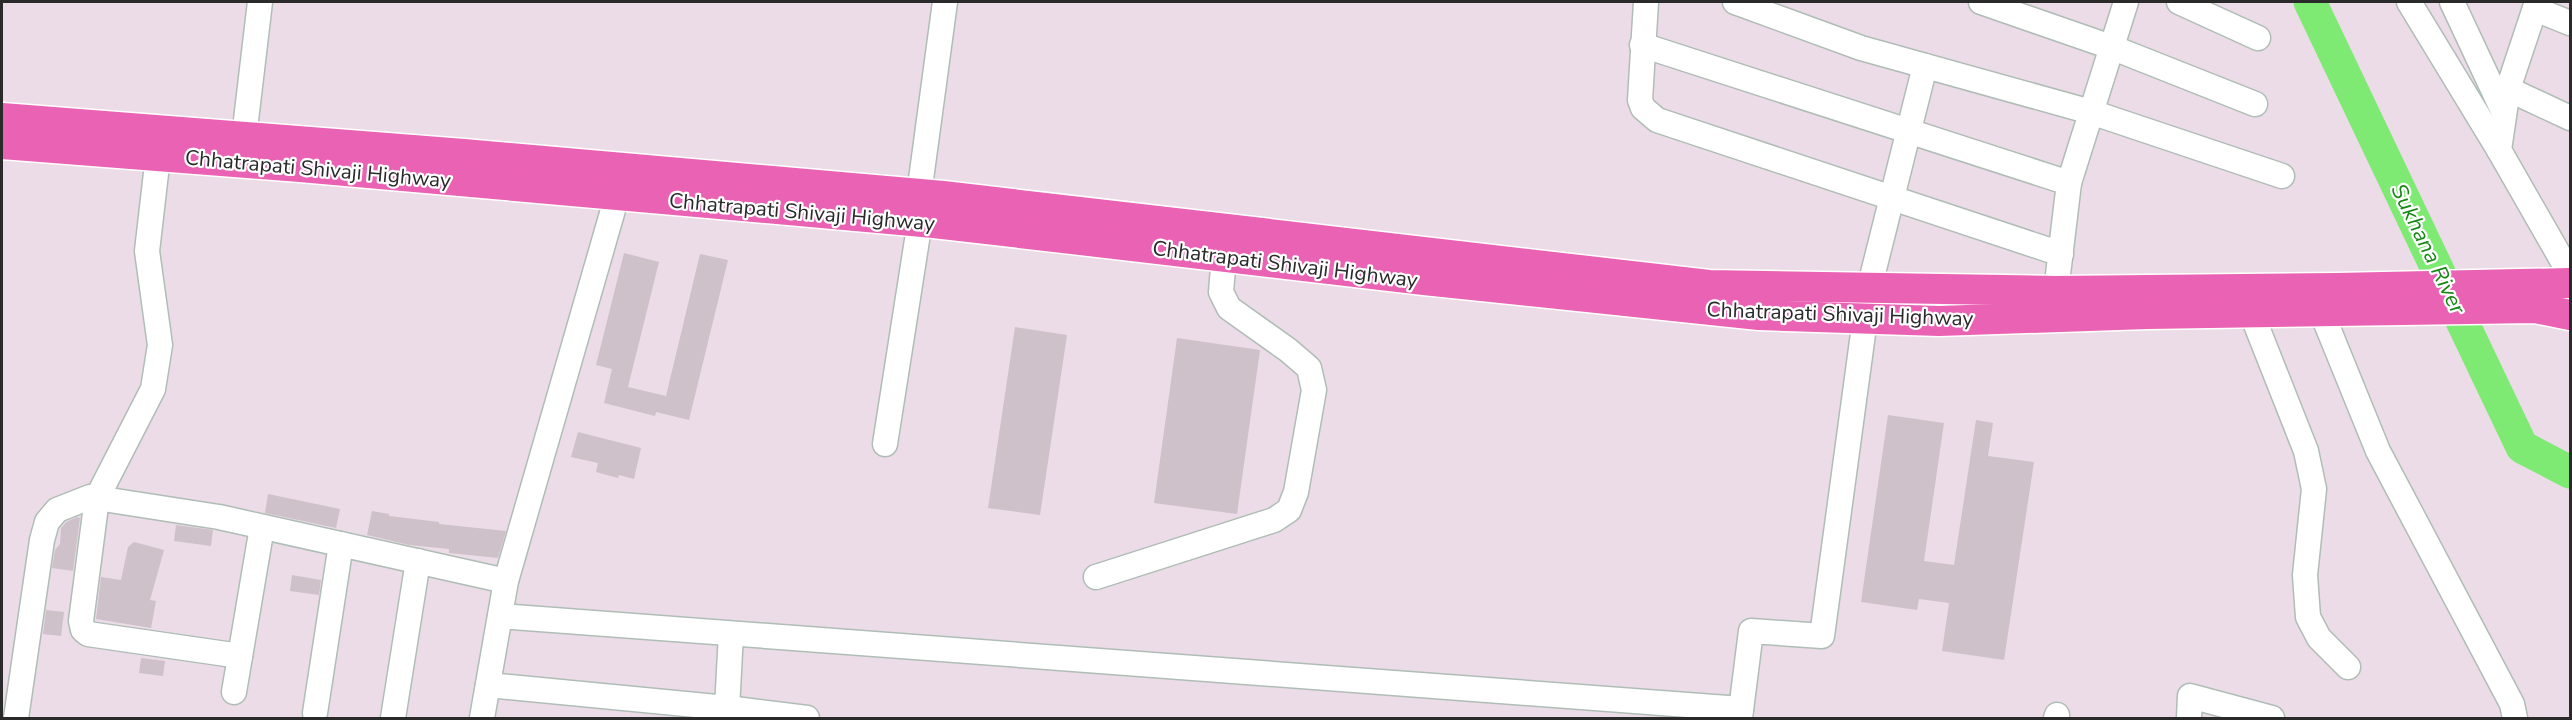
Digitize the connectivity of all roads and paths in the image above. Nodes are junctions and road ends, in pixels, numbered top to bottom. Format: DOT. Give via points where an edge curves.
graph roads {
  1 [pos="260,2"];
  2 [pos="945,2"];
  3 [pos="1646,2"];
  4 [pos="1735,2"];
  5 [pos="1981,2"];
  6 [pos="2126,2"];
  7 [pos="2179,2"];
  8 [pos="2409,2"];
  9 [pos="2452,2"];
  10 [pos="2536,5"];
  11 [pos="2571,23"];
  12 [pos="2258,38"];
  13 [pos="1642,45"];
  14 [pos="2112,46"];
  15 [pos="1925,66"];
  16 [pos="2508,89"];
  17 [pos="2255,104"];
  18 [pos="2091,112"];
  19 [pos="2504,113"];
  20 [pos="2,118"];
  21 [pos="2571,118"];
  22 [pos="1909,131"];
  23 [pos="244,137"];
  24 [pos="2,144"];
  25 [pos="2499,150"];
  26 [pos="158,156"];
  27 [pos="2282,176"];
  28 [pos="618,182"];
  29 [pos="2069,183"];
  30 [pos="1892,199"];
  31 [pos="920,208"];
  32 [pos="2061,254"];
  33 [pos="1224,256"];
  34 [pos="2571,274"];
  35 [pos="2571,283"];
  36 [pos="1869,289"];
  37 [pos="2056,291"];
  38 [pos="2530,296"];
  39 [pos="2329,300"];
  40 [pos="2250,312"];
  41 [pos="2571,315"];
  42 [pos="1865,318"];
  43 [pos="885,444"];
  44 [pos="97,498"];
  45 [pos="262,527"];
  46 [pos="341,544"];
  47 [pos="418,561"];
  48 [pos="1096,577"];
  49 [pos="506,581"];
  50 [pos="500,616"];
  51 [pos="731,634"];
  52 [pos="240,656"];
  53 [pos="2348,667"];
  54 [pos="488,685"];
  55 [pos="234,692"];
  56 [pos="727,708"];
  57 [pos="683,711"];
  58 [pos="315,712"];
  59 [pos="1740,714"];
  60 [pos="16,718"];
  61 [pos="393,718"];
  62 [pos="482,718"];
  63 [pos="807,718"];
  64 [pos="2189,718"];
  65 [pos="2272,718"];
  66 [pos="2515,718"];
  1 -- 23 [label="street"];
  2 -- 31 [label="street"];
  3 -- 13 [label="street"];
  4 -- 15 [label="street" via="1861,48"];
  5 -- 14 [label="street"];
  6 -- 14 [label="street"];
  7 -- 12 [label="street"];
  8 -- 25 [label="street"];
  9 -- 19 [label="street"];
  10 -- 11 [label="street"];
  10 -- 16 [label="street"];
  13 -- 22 [label="street"];
  13 -- 30 [label="street" via="1640,100 1643,108 1658,120"];
  14 -- 17 [label="street"];
  14 -- 18 [label="street"];
  15 -- 18 [label="street"];
  15 -- 22 [label="street"];
  16 -- 19 [label="street"];
  16 -- 21 [label="street"];
  18 -- 27 [label="street"];
  18 -- 29 [label="street"];
  19 -- 25 [label="street"];
  20 -- 23 [label="main road, Chhatrapati Shivaji Highway"];
  22 -- 29 [label="street"];
  22 -- 30 [label="street"];
  23 -- 28 [label="main road, Chhatrapati Shivaji Highway"];
  24 -- 26 [label="main road, Chhatrapati Shivaji Highway"];
  25 -- 34 [label="street"];
  26 -- 28 [label="main road, Chhatrapati Shivaji Highway"];
  26 -- 44 [label="street" via="147,251 160,345 153,389"];
  28 -- 31 [label="main road, Chhatrapati Shivaji Highway"];
  28 -- 49 [label="street"];
  29 -- 32 [label="street"];
  30 -- 32 [label="street"];
  30 -- 36 [label="street"];
  31 -- 33 [label="main road, Chhatrapati Shivaji Highway"];
  31 -- 36 [label="main road, Chhatrapati Shivaji Highway" via="1709,285"];
  31 -- 43 [label="street"];
  32 -- 37 [label="street"];
  33 -- 42 [label="main road, Chhatrapati Shivaji Highway" via="1759,315"];
  33 -- 48 [label="street" via="1221,292 1229,308 1309,368 1314,390 1293,501 1289,510 1274,520"];
  35 -- 38 [label="main road, Chhatrapati Shivaji Highway"];
  36 -- 37 [label="main road, Chhatrapati Shivaji Highway"];
  37 -- 39 [label="main road, Chhatrapati Shivaji Highway"];
  38 -- 39 [label="main road, Chhatrapati Shivaji Highway"];
  38 -- 41 [label="main road, Chhatrapati Shivaji Highway"];
  39 -- 40 [label="main road, Chhatrapati Shivaji Highway"];
  39 -- 66 [label="street" via="2378,451 2512,704"];
  40 -- 42 [label="main road, Chhatrapati Shivaji Highway" via="1939,321"];
  40 -- 53 [label="street" via="2306,451 2314,489 2305,575 2308,617 2319,638"];
  42 -- 59 [label="street" via="1822,636 1752,631"];
  44 -- 45 [label="street"];
  44 -- 52 [label="street" via="83,630 88,634"];
  44 -- 60 [label="street" via="57,510 47,522"];
  45 -- 46 [label="street"];
  45 -- 52 [label="street"];
  46 -- 47 [label="street"];
  46 -- 58 [label="street"];
  47 -- 49 [label="street"];
  47 -- 61 [label="street"];
  49 -- 50 [label="street"];
  50 -- 51 [label="street"];
  50 -- 54 [label="street"];
  51 -- 56 [label="street"];
  51 -- 59 [label="street"];
  52 -- 55 [label="street"];
  54 -- 57 [label="street"];
  54 -- 62 [label="street"];
  56 -- 57 [label="street"];
  56 -- 63 [label="street"];
  64 -- 65 [label="street" via="2190,696"];
}
